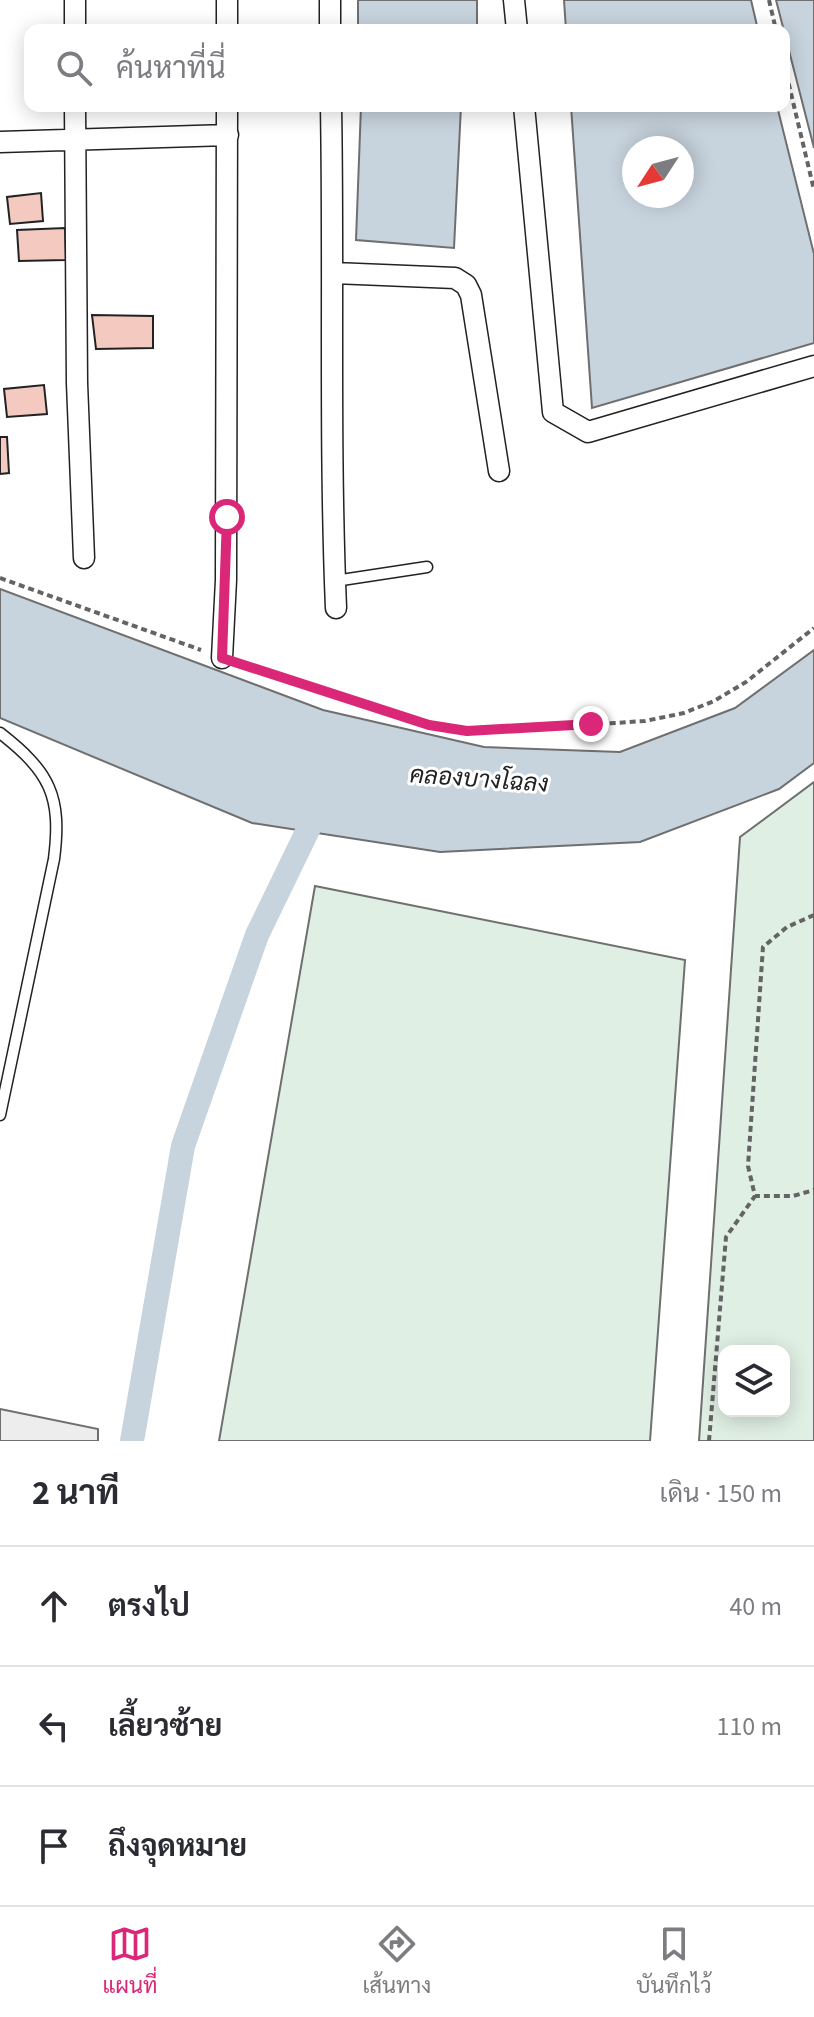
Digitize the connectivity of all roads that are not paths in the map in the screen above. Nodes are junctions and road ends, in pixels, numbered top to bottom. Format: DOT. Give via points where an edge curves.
graph roads {
  1 [pos="75,0"];
  2 [pos="227,0"];
  3 [pos="330,0"];
  4 [pos="514,0"];
  5 [pos="75,24"];
  6 [pos="227,24"];
  7 [pos="330,24"];
  8 [pos="516,24"];
  9 [pos="75,112"];
  10 [pos="227,112"];
  11 [pos="331,112"];
  12 [pos="525,112"];
  13 [pos="228,135"];
  14 [pos="75,139"];
  15 [pos="0,142"];
  16 [pos="334,273"];
  17 [pos="814,366"];
  18 [pos="499,471"];
  19 [pos="84,558"];
  20 [pos="427,567"];
  21 [pos="335,581"];
  22 [pos="336,608"];
  23 [pos="223,650"];
  24 [pos="0,733"];
  25 [pos="0,1115"];
  1 -- 5 [label="street"];
  2 -- 6 [label="street"];
  3 -- 7 [label="street"];
  4 -- 8 [label="street"];
  9 -- 14 [label="street"];
  10 -- 13 [label="street"];
  11 -- 16 [label="street"];
  12 -- 17 [label="street" via="553,412 588,432"];
  13 -- 14 [label="street"];
  13 -- 23 [label="street"];
  14 -- 15 [label="street"];
  14 -- 19 [label="street"];
  16 -- 18 [label="street" via="455,278 466,285"];
  16 -- 21 [label="street"];
  20 -- 21 [label="lane"];
  21 -- 22 [label="street"];
  24 -- 25 [label="lane" via="41,771 59,825"];
}
